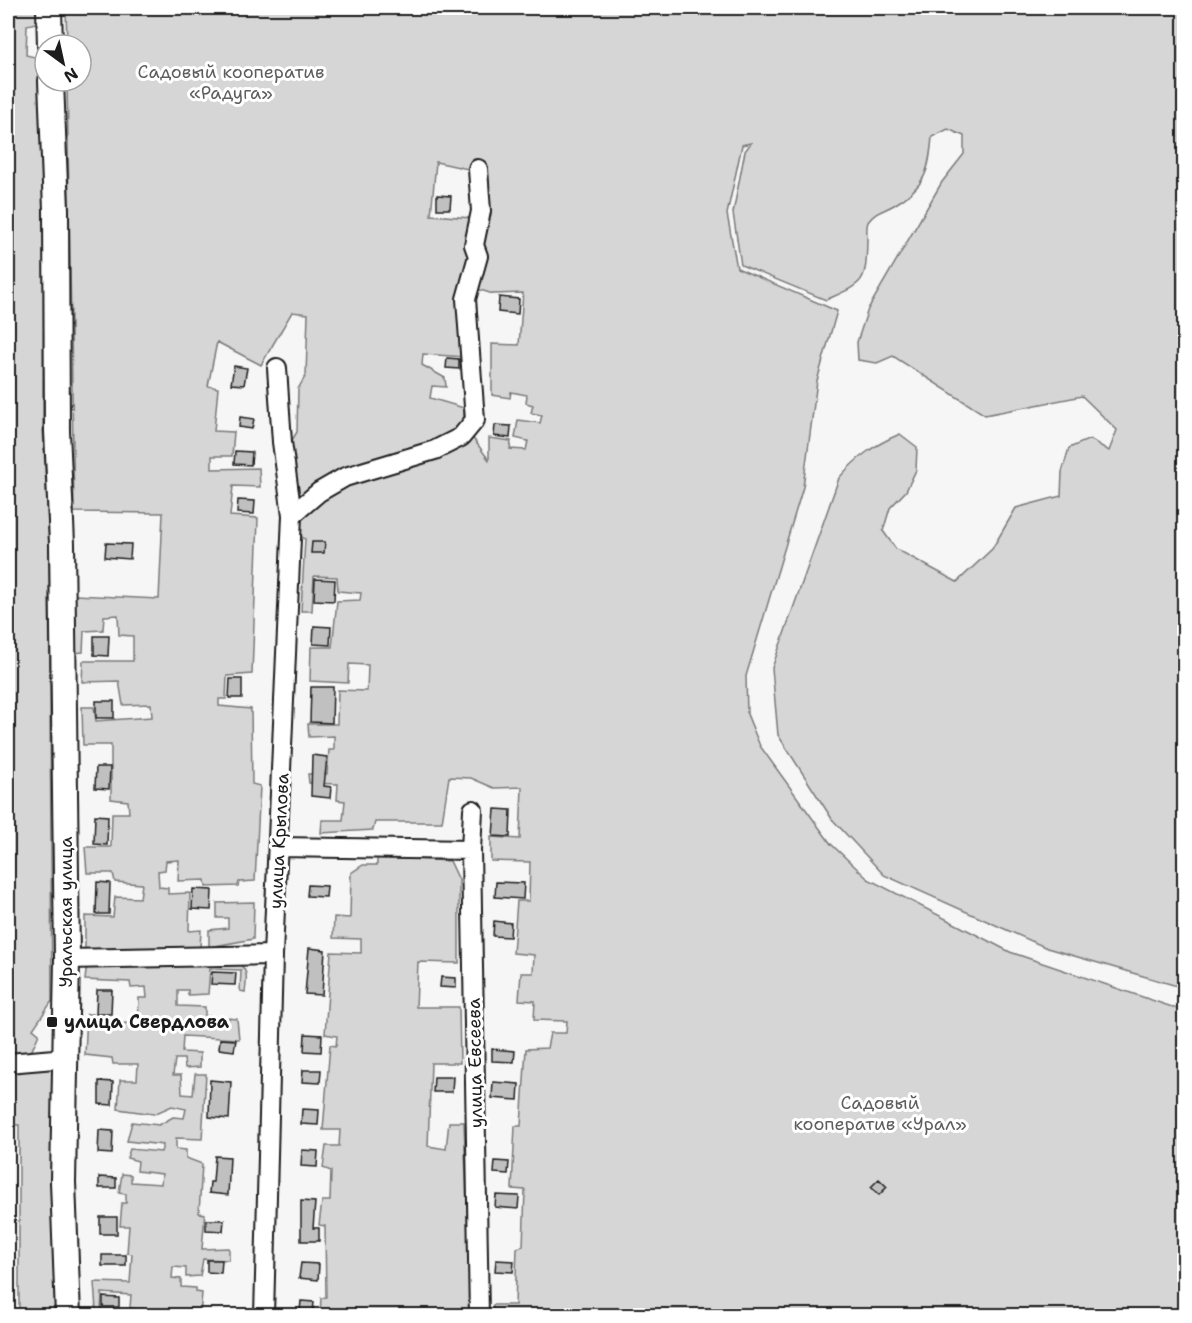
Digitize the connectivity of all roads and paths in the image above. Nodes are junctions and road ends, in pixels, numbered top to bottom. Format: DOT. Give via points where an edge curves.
graph roads {
  1 [pos="49,8"];
  2 [pos="50,33"];
  3 [pos="51,93"];
  4 [pos="478,169"];
  5 [pos="277,368"];
  6 [pos="292,515"];
  7 [pos="473,810"];
  8 [pos="279,847"];
  9 [pos="471,850"];
  10 [pos="273,954"];
  11 [pos="67,959"];
  12 [pos="66,1058"];
  13 [pos="8,1063"];
  14 [pos="68,1316"];
  15 [pos="264,1316"];
  16 [pos="479,1316"];
  1 -- 2 [label="main road"];
  3 -- 11 [label="main road, Уральская улица"];
  4 -- 6 [label="street" via="481,211 474,246 478,256 466,299 475,420 461,437 435,450 345,477"];
  5 -- 6 [label="street, улица Крылова"];
  6 -- 8 [label="street, улица Крылова"];
  7 -- 9 [label="street, улица Евсеева"];
  8 -- 9 [label="street"];
  8 -- 10 [label="street, улица Крылова"];
  9 -- 16 [label="street, улица Евсеева"];
  10 -- 11 [label="street"];
  10 -- 15 [label="street, улица Крылова"];
  11 -- 12 [label="main road, Уральская улица"];
  12 -- 13 [label="street"];
  12 -- 14 [label="main road, Уральская улица" via="63,1182"];
}
